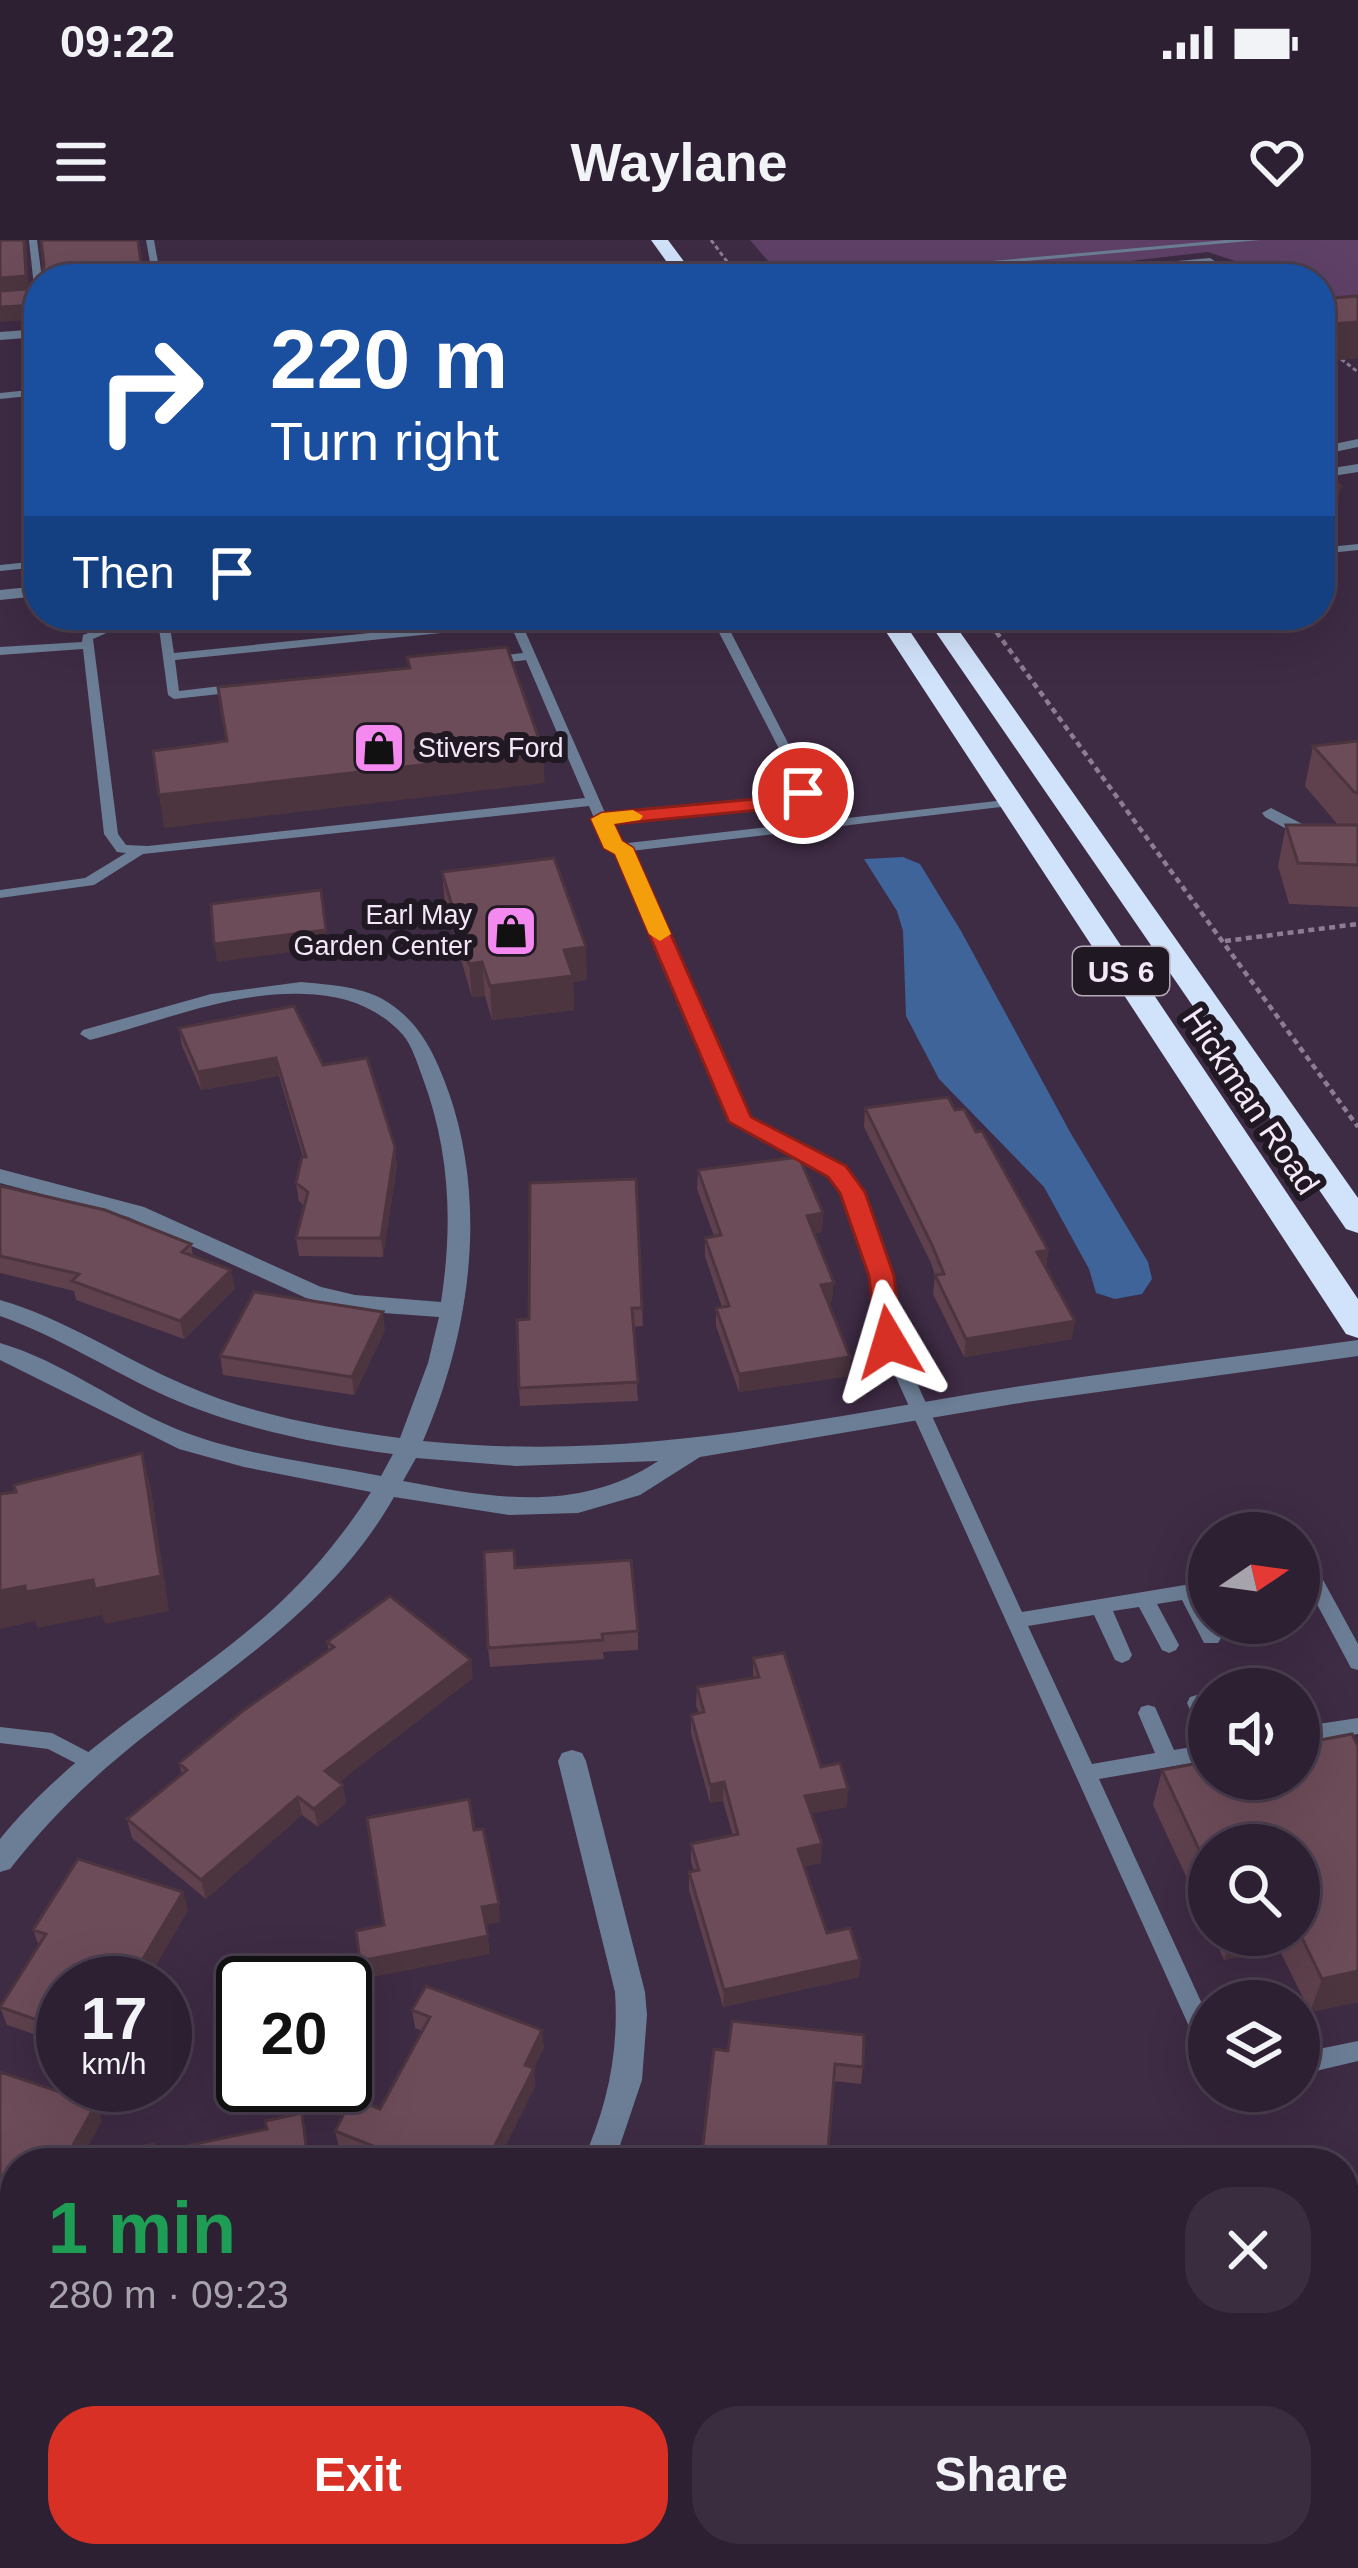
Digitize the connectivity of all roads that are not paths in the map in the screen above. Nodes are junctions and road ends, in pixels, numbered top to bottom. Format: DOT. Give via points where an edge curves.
graph roads {
  1 [pos="658,240"];
  2 [pos="1256,240"];
  3 [pos="676,264"];
  4 [pos="974,264"];
  5 [pos="1176,264"];
  6 [pos="1215,264"];
  7 [pos="105,630"];
  8 [pos="165,630"];
  9 [pos="407,630"];
  10 [pos="518,630"];
  11 [pos="724,630"];
  12 [pos="897,630"];
  13 [pos="946,630"];
  14 [pos="88,646"];
  15 [pos="0,651"];
  16 [pos="530,656"];
  17 [pos="169,657"];
  18 [pos="483,662"];
  19 [pos="245,687"];
  20 [pos="594,801"];
  21 [pos="1009,802"];
  22 [pos="1271,813"];
  23 [pos="602,819"];
  24 [pos="1358,845"];
  25 [pos="622,848"];
  26 [pos="140,850"];
  27 [pos="0,894"];
  28 [pos="90,1034"];
  29 [pos="0,1176"];
  30 [pos="1358,1222"];
  31 [pos="0,1308"];
  32 [pos="451,1310"];
  33 [pos="1358,1326"];
  34 [pos="1358,1348"];
  35 [pos="0,1351"];
  36 [pos="918,1411"];
  37 [pos="410,1447"];
  38 [pos="697,1448"];
  39 [pos="389,1486"];
  40 [pos="1188,1592"];
  41 [pos="1320,1592"];
  42 [pos="1145,1599"];
  43 [pos="1101,1606"];
  44 [pos="1017,1620"];
  45 [pos="1169,1645"];
  46 [pos="1122,1655"];
  47 [pos="1358,1662"];
  48 [pos="1148,1713"];
  49 [pos="1358,1726"];
  50 [pos="1320,1733"];
  51 [pos="0,1735"];
  52 [pos="1188,1756"];
  53 [pos="1168,1759"];
  54 [pos="572,1761"];
  55 [pos="89,1762"];
  56 [pos="1087,1774"];
  57 [pos="0,1860"];
  58 [pos="1188,1998"];
  59 [pos="1358,2051"];
  60 [pos="1320,2059"];
  61 [pos="605,2148"];
  1 -- 3 [label="highway"];
  2 -- 4 [label="lane"];
  5 -- 6 [label="lane"];
  7 -- 14 [label="lane" via="87,638"];
  8 -- 17 [label="lane"];
  9 -- 17 [label="lane"];
  10 -- 16 [label="lane"];
  11 -- 23 [label="lane" via="803,793"];
  12 -- 21 [label="highway, Hickman Road / US 6"];
  13 -- 30 [label="highway, Hickman Road / US 6"];
  14 -- 15 [label="lane"];
  14 -- 26 [label="lane" via="111,834 122,849"];
  16 -- 18 [label="lane"];
  16 -- 20 [label="lane"];
  17 -- 19 [label="lane" via="174,695"];
  20 -- 23 [label="lane"];
  20 -- 26 [label="lane"];
  21 -- 25 [label="lane"];
  21 -- 33 [label="highway, Hickman Road / US 6"];
  22 -- 24 [label="street" via="1292,829"];
  23 -- 25 [label="lane" via="614,848"];
  25 -- 36 [label="lane" via="741,1122 837,1172 852,1192 881,1276 889,1342"];
  26 -- 27 [label="lane" via="89,882"];
  28 -- 32 [label="street" via="227,996 289,988 348,994 393,1014 424,1054 455,1157 460,1215"];
  29 -- 32 [label="street" via="136,1212 314,1293"];
  31 -- 37 [label="street" via="230,1412"];
  32 -- 37 [label="street"];
  34 -- 36 [label="street"];
  35 -- 39 [label="street" via="189,1444"];
  36 -- 38 [label="street"];
  36 -- 44 [label="lane"];
  37 -- 38 [label="street" via="568,1458"];
  37 -- 39 [label="street"];
  38 -- 39 [label="street" via="626,1492 582,1503 500,1503"];
  39 -- 55 [label="street" via="341,1558 294,1606"];
  40 -- 42 [label="lane"];
  41 -- 47 [label="lane"];
  42 -- 43 [label="lane"];
  42 -- 45 [label="lane"];
  43 -- 44 [label="lane"];
  43 -- 46 [label="lane"];
  44 -- 56 [label="lane"];
  48 -- 53 [label="lane"];
  49 -- 50 [label="lane"];
  51 -- 55 [label="lane" via="52,1741"];
  52 -- 53 [label="lane"];
  53 -- 56 [label="lane"];
  54 -- 61 [label="street" via="634,2030 619,2120"];
  55 -- 57 [label="street"];
  56 -- 58 [label="lane"];
  59 -- 60 [label="lane"];
}
